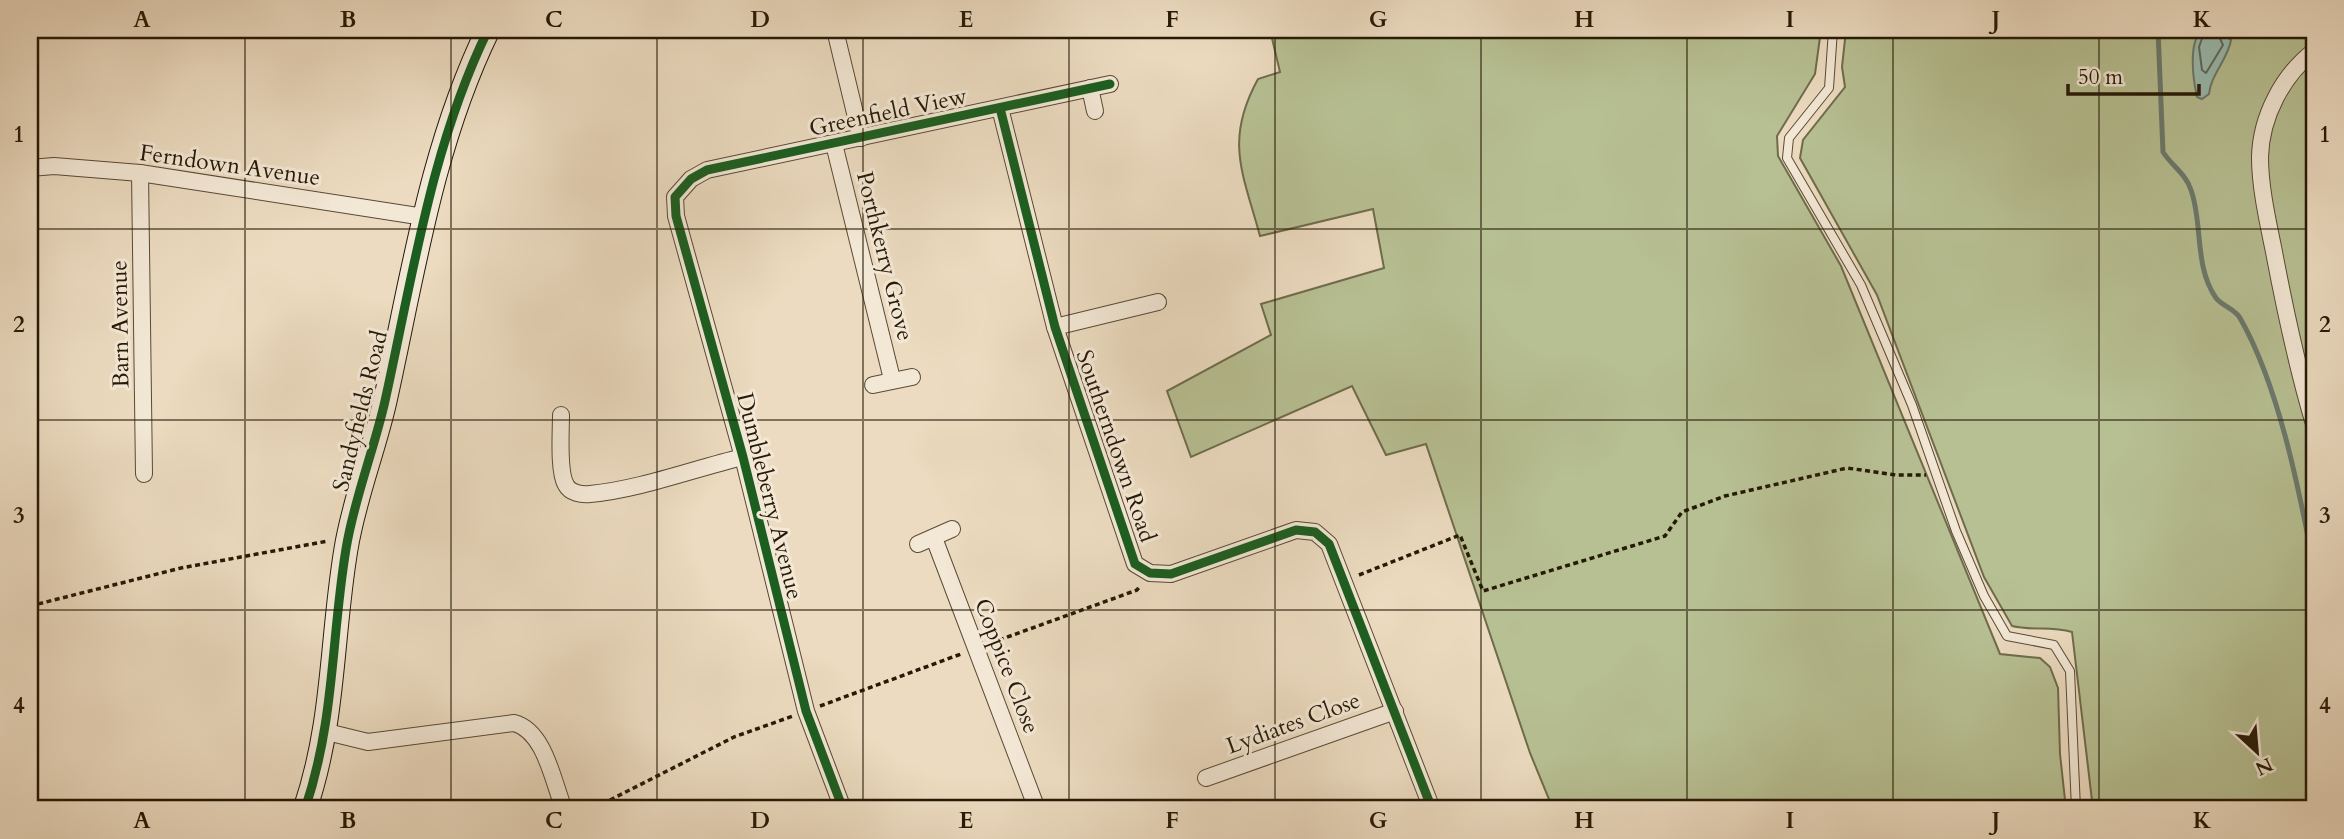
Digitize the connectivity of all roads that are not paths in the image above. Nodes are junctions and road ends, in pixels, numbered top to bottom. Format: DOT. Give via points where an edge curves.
graph roads {
  1 [pos="488,30"];
  2 [pos="835,30"];
  3 [pos="1833,30"];
  4 [pos="2314,51"];
  5 [pos="1110,84"];
  6 [pos="1090,89"];
  7 [pos="999,108"];
  8 [pos="1096,111"];
  9 [pos="861,138"];
  10 [pos="834,144"];
  11 [pos="30,168"];
  12 [pos="140,173"];
  13 [pos="680,188"];
  14 [pos="424,217"];
  15 [pos="1158,302"];
  16 [pos="1055,327"];
  17 [pos="912,377"];
  18 [pos="892,379"];
  19 [pos="873,385"];
  20 [pos="561,415"];
  21 [pos="2314,424"];
  22 [pos="743,457"];
  23 [pos="144,474"];
  24 [pos="952,529"];
  25 [pos="934,538"];
  26 [pos="918,544"];
  27 [pos="1395,711"];
  28 [pos="327,732"];
  29 [pos="1206,778"];
  30 [pos="305,809"];
  31 [pos="564,809"];
  32 [pos="843,809"];
  33 [pos="1037,809"];
  34 [pos="1432,809"];
  35 [pos="2076,809"];
  1 -- 14 [label="street, Sandyfields Road" via="446,130"];
  2 -- 9 [label="street"];
  3 -- 35 [label="lane" via="1829,88 1790,138 1787,158 1861,285 1984,596 2007,636 2054,645 2070,671"];
  4 -- 21 [label="street" via="2297,64 2270,106 2260,156 2268,225"];
  5 -- 6 [label="street, Greenfield View"];
  6 -- 7 [label="street, Greenfield View"];
  6 -- 8 [label="street"];
  7 -- 9 [label="street, Greenfield View"];
  7 -- 16 [label="street, Southerndown Road"];
  9 -- 10 [label="street, Greenfield View"];
  10 -- 13 [label="street, Greenfield View" via="707,170"];
  10 -- 18 [label="street, Porthkerry Grove"];
  11 -- 12 [label="street, Ferndown Avenue"];
  12 -- 14 [label="street, Ferndown Avenue"];
  12 -- 23 [label="street, Barn Avenue"];
  13 -- 22 [label="street, Dumbleberry Avenue" via="675,197 676,216"];
  14 -- 28 [label="street, Sandyfields Road" via="384,405 346,548"];
  15 -- 16 [label="street"];
  16 -- 27 [label="street, Southerndown Road" via="1135,564 1150,573 1171,575 1296,530 1315,532 1329,544"];
  17 -- 18 [label="street"];
  18 -- 19 [label="street"];
  20 -- 22 [label="street" via="563,475 573,492 617,489"];
  22 -- 32 [label="street, Dumbleberry Avenue" via="806,712"];
  24 -- 25 [label="street"];
  25 -- 26 [label="street"];
  25 -- 33 [label="street, Coppice Close"];
  27 -- 29 [label="street, Lydiates Close"];
  27 -- 34 [label="street, Southerndown Road"];
  28 -- 30 [label="street, Sandyfields Road"];
  28 -- 31 [label="street" via="368,742 514,723 525,726 535,736"];
}
